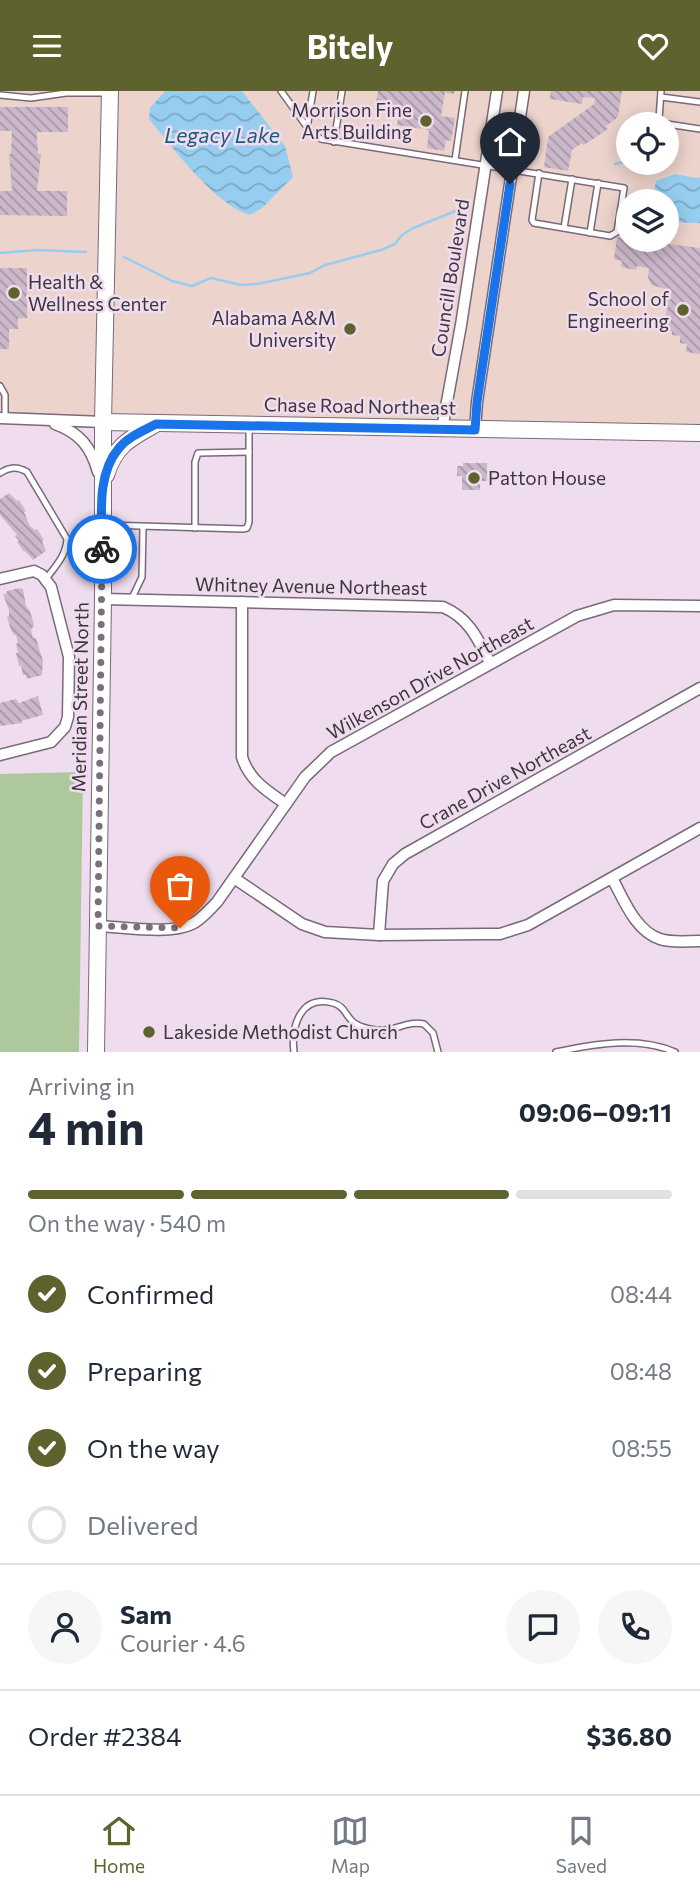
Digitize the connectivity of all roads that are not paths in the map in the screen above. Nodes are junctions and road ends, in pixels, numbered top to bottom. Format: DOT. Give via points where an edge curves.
graph roads {
  1 [pos="313,91"];
  2 [pos="342,91"];
  3 [pos="465,91"];
  4 [pos="497,91"];
  5 [pos="524,91"];
  6 [pos="110,92"];
  7 [pos="283,93"];
  8 [pos="661,94"];
  9 [pos="0,95"];
  10 [pos="700,102"];
  11 [pos="660,112"];
  12 [pos="679,126"];
  13 [pos="307,128"];
  14 [pos="700,129"];
  15 [pos="334,142"];
  16 [pos="455,160"];
  17 [pos="486,165"];
  18 [pos="512,169"];
  19 [pos="539,173"];
  20 [pos="572,179"];
  21 [pos="598,183"];
  22 [pos="564,228"];
  23 [pos="590,233"];
  24 [pos="0,386"];
  25 [pos="3,419"];
  26 [pos="42,420"];
  27 [pos="103,422"];
  28 [pos="156,424"];
  29 [pos="249,424"];
  30 [pos="442,429"];
  31 [pos="475,430"];
  32 [pos="700,433"];
  33 [pos="249,452"];
  34 [pos="0,473"];
  35 [pos="103,487"];
  36 [pos="102,525"];
  37 [pos="143,527"];
  38 [pos="195,528"];
  39 [pos="0,579"];
  40 [pos="46,579"];
  41 [pos="103,599"];
  42 [pos="130,599"];
  43 [pos="242,602"];
  44 [pos="700,606"];
  45 [pos="490,663"];
  46 [pos="700,688"];
  47 [pos="0,755"];
  48 [pos="286,804"];
  49 [pos="700,828"];
  50 [pos="234,878"];
  51 [pos="612,878"];
  52 [pos="98,926"];
  53 [pos="379,935"];
  54 [pos="700,941"];
  55 [pos="606,1044"];
  56 [pos="96,1052"];
  57 [pos="294,1052"];
  58 [pos="438,1052"];
  59 [pos="556,1052"];
  60 [pos="606,1052"];
  61 [pos="675,1052"];
  1 -- 13 [label="lane"];
  2 -- 15 [label="lane"];
  3 -- 16 [label="lane"];
  4 -- 17 [label="street, Councill Boulevard"];
  5 -- 18 [label="street"];
  6 -- 9 [label="lane" via="31,98"];
  6 -- 27 [label="street, Meridian Street North"];
  7 -- 13 [label="lane"];
  8 -- 10 [label="lane"];
  8 -- 11 [label="lane"];
  12 -- 14 [label="lane"];
  13 -- 15 [label="lane"];
  15 -- 16 [label="lane"];
  16 -- 17 [label="lane"];
  17 -- 18 [label="lane"];
  17 -- 30 [label="street, Councill Boulevard"];
  18 -- 19 [label="lane"];
  18 -- 31 [label="street"];
  19 -- 20 [label="lane"];
  19 -- 22 [label="lane" via="532,222"];
  20 -- 21 [label="lane"];
  20 -- 22 [label="lane"];
  21 -- 23 [label="lane"];
  21 -- 23 [label="lane" via="624,188 617,232 610,236"];
  22 -- 23 [label="lane"];
  24 -- 25 [label="lane" via="5,395"];
  25 -- 26 [label="street"];
  26 -- 27 [label="street"];
  26 -- 35 [label="street" via="85,443"];
  27 -- 28 [label="street, Chase Road Northeast"];
  27 -- 35 [label="street, Meridian Street North"];
  28 -- 29 [label="street, Chase Road Northeast"];
  28 -- 35 [label="street" via="119,448"];
  29 -- 30 [label="street, Chase Road Northeast"];
  29 -- 33 [label="lane"];
  30 -- 31 [label="street, Chase Road Northeast"];
  31 -- 32 [label="street, Chase Road Northeast"];
  33 -- 38 [label="lane" via="198,453"];
  33 -- 38 [label="lane" via="247,528"];
  34 -- 40 [label="lane" via="8,468 27,472 67,539 62,559"];
  35 -- 36 [label="street, Meridian Street North"];
  36 -- 37 [label="lane"];
  36 -- 41 [label="street, Meridian Street North"];
  37 -- 38 [label="lane"];
  37 -- 42 [label="lane" via="142,577"];
  39 -- 40 [label="street" via="34,571"];
  40 -- 47 [label="street" via="69,657 68,717 51,742"];
  41 -- 42 [label="street, Whitney Avenue Northeast"];
  41 -- 52 [label="street, Meridian Street North"];
  42 -- 43 [label="street, Whitney Avenue Northeast"];
  43 -- 45 [label="street, Whitney Avenue Northeast" via="443,607 467,622"];
  43 -- 48 [label="street" via="242,757 247,772"];
  44 -- 45 [label="street, Wilkenson Drive Northeast" via="614,605 593,610"];
  45 -- 48 [label="street, Wilkenson Drive Northeast" via="331,752"];
  46 -- 53 [label="street, Crane Drive Northeast" via="405,854 383,881"];
  48 -- 50 [label="street, Wilkenson Drive Northeast"];
  49 -- 51 [label="street"];
  50 -- 52 [label="street, Wilkenson Drive Northeast" via="193,924 162,929"];
  50 -- 53 [label="street" via="313,929"];
  51 -- 53 [label="street" via="514,930"];
  51 -- 54 [label="street" via="644,929 663,940"];
  52 -- 56 [label="street, Meridian Street North"];
  55 -- 59 [label="lane"];
  55 -- 60 [label="lane"];
  55 -- 61 [label="lane" via="628,1043"];
  57 -- 58 [label="lane" via="297,1016 317,1003 333,1003 346,1010 353,1022 378,1031 415,1021 425,1024"];
}
